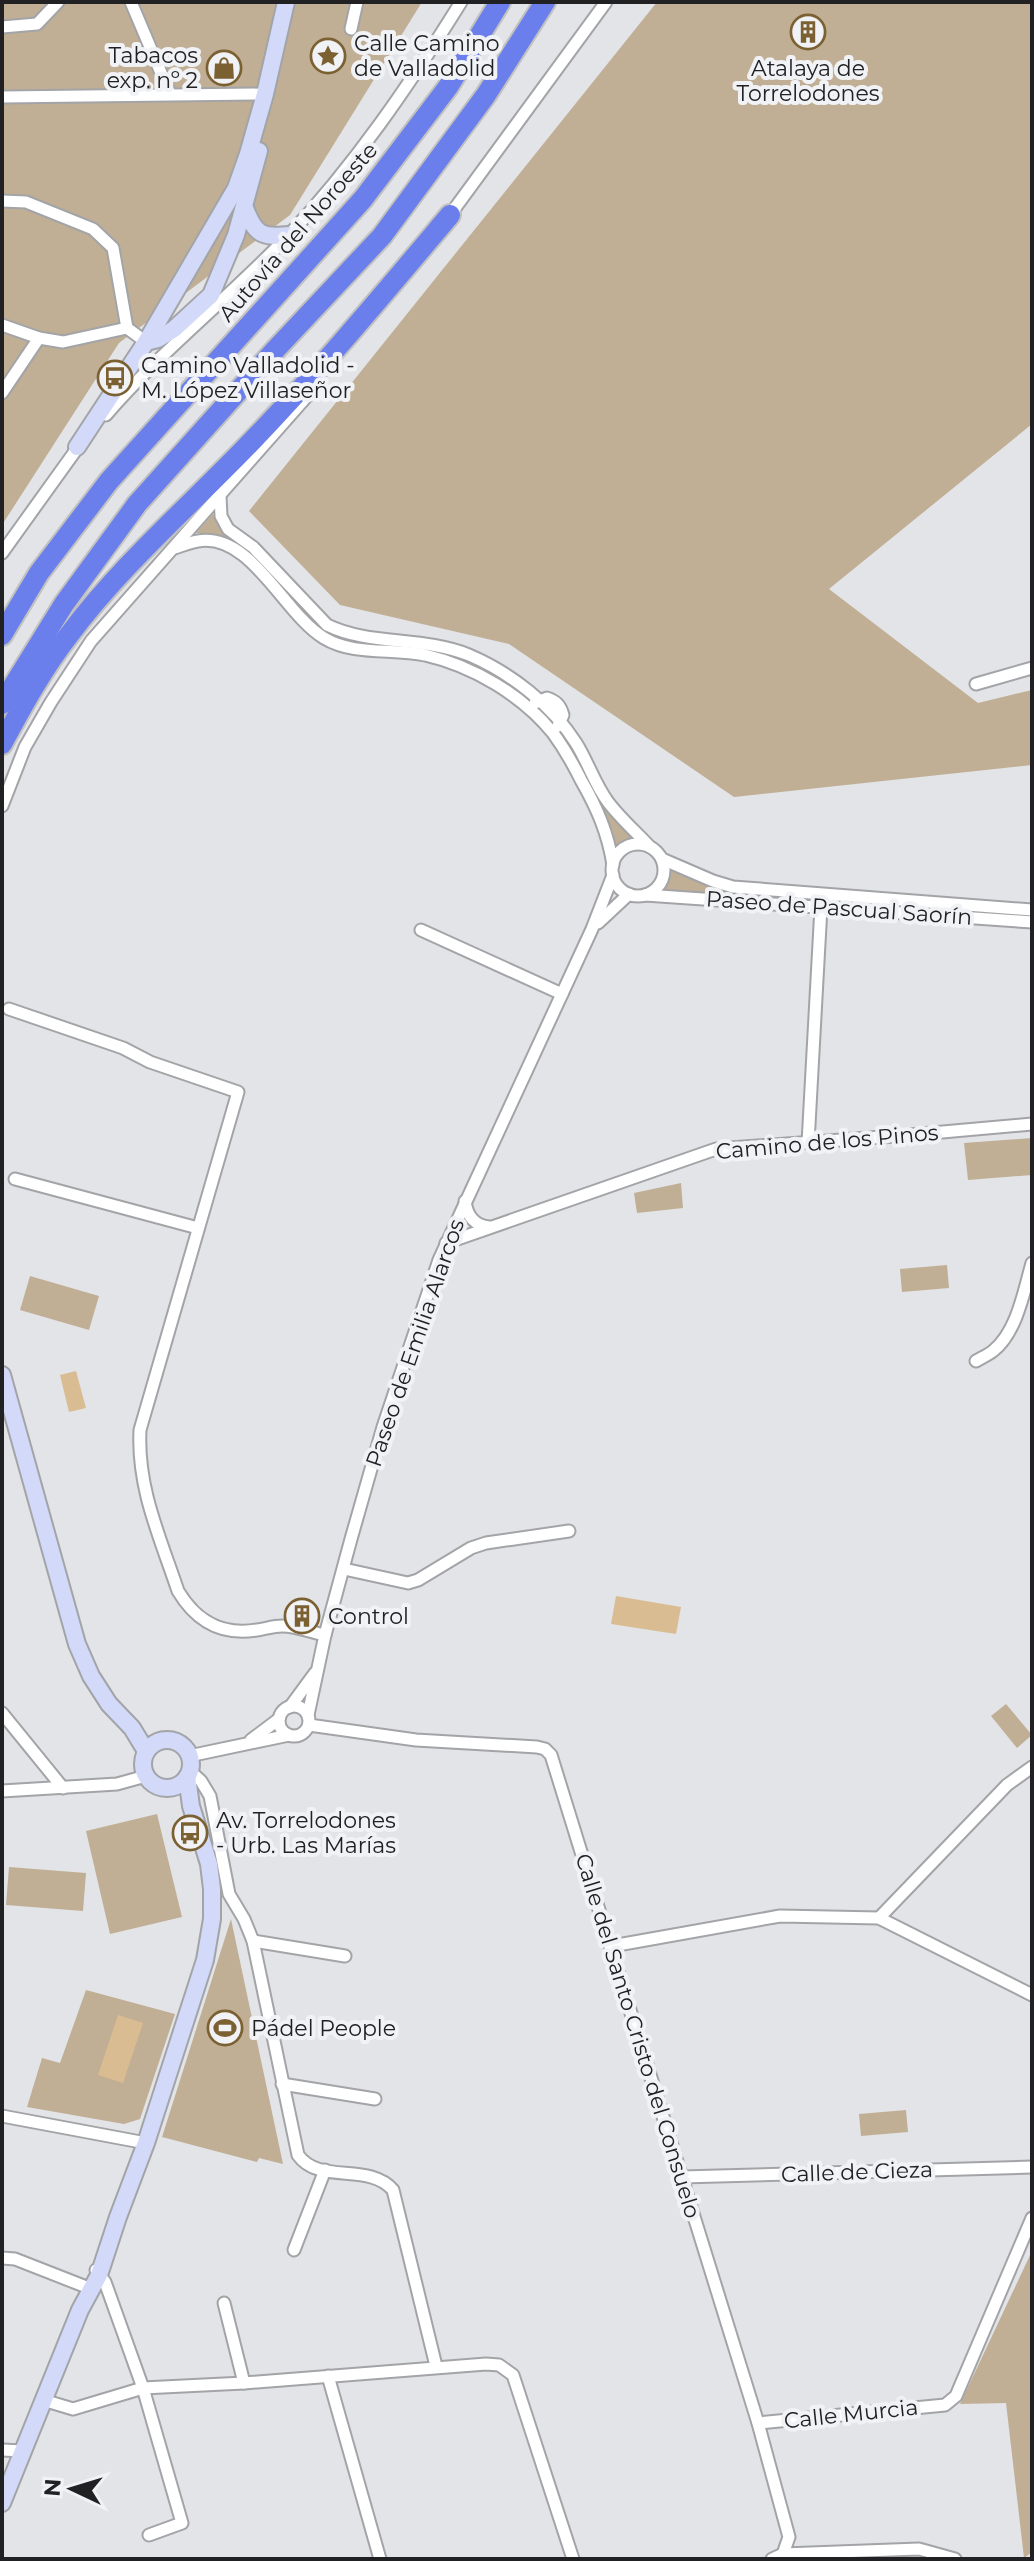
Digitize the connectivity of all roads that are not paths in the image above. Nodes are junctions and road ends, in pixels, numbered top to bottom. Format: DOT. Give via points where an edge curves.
graph roads {
  1 [pos="58,2"];
  2 [pos="131,2"];
  3 [pos="357,2"];
  4 [pos="461,2"];
  5 [pos="500,2"];
  6 [pos="545,2"];
  7 [pos="606,2"];
  8 [pos="286,5"];
  9 [pos="2,27"];
  10 [pos="351,29"];
  11 [pos="170,94"];
  12 [pos="265,94"];
  13 [pos="2,97"];
  14 [pos="2,201"];
  15 [pos="245,208"];
  16 [pos="450,215"];
  17 [pos="289,235"];
  18 [pos="2,325"];
  19 [pos="127,328"];
  20 [pos="39,338"];
  21 [pos="146,342"];
  22 [pos="2,393"];
  23 [pos="77,447"];
  24 [pos="220,496"];
  25 [pos="174,549"];
  26 [pos="2,553"];
  27 [pos="2,635"];
  28 [pos="1032,668"];
  29 [pos="976,684"];
  30 [pos="538,700"];
  31 [pos="2,704"];
  32 [pos="529,710"];
  33 [pos="556,727"];
  34 [pos="2,744"];
  35 [pos="2,806"];
  36 [pos="650,847"];
  37 [pos="662,859"];
  38 [pos="613,870"];
  39 [pos="629,894"];
  40 [pos="645,895"];
  41 [pos="821,907"];
  42 [pos="1032,910"];
  43 [pos="1032,922"];
  44 [pos="592,929"];
  45 [pos="421,930"];
  46 [pos="562,994"];
  47 [pos="9,1009"];
  48 [pos="1032,1124"];
  49 [pos="808,1143"];
  50 [pos="15,1179"];
  51 [pos="465,1201"];
  52 [pos="490,1227"];
  53 [pos="198,1228"];
  54 [pos="446,1243"];
  55 [pos="1032,1263"];
  56 [pos="976,1361"];
  57 [pos="2,1375"];
  58 [pos="569,1531"];
  59 [pos="344,1569"];
  60 [pos="325,1635"];
  61 [pos="318,1669"];
  62 [pos="290,1707"];
  63 [pos="2,1713"];
  64 [pos="279,1719"];
  65 [pos="308,1720"];
  66 [pos="289,1735"];
  67 [pos="247,1742"];
  68 [pos="153,1746"];
  69 [pos="1032,1767"];
  70 [pos="189,1768"];
  71 [pos="146,1776"];
  72 [pos="172,1787"];
  73 [pos="63,1788"];
  74 [pos="2,1791"];
  75 [pos="191,1806"];
  76 [pos="879,1918"];
  77 [pos="253,1941"];
  78 [pos="612,1946"];
  79 [pos="345,1956"];
  80 [pos="1032,1995"];
  81 [pos="282,2084"];
  82 [pos="375,2099"];
  83 [pos="2,2116"];
  84 [pos="146,2143"];
  85 [pos="1032,2167"];
  86 [pos="325,2170"];
  87 [pos="682,2177"];
  88 [pos="118,2217"];
  89 [pos="1032,2218"];
  90 [pos="294,2250"];
  91 [pos="2,2258"];
  92 [pos="99,2275"];
  93 [pos="84,2286"];
  94 [pos="224,2303"];
  95 [pos="80,2310"];
  96 [pos="436,2366"];
  97 [pos="328,2376"];
  98 [pos="244,2383"];
  99 [pos="143,2388"];
  100 [pos="43,2400"];
  101 [pos="758,2423"];
  102 [pos="2,2450"];
  103 [pos="23,2451"];
  104 [pos="2,2503"];
  105 [pos="149,2535"];
  106 [pos="778,2556"];
  107 [pos="380,2559"];
  108 [pos="573,2559"];
  109 [pos="955,2559"];
  1 -- 9 [label="street" via="37,24"];
  2 -- 11 [label="street"];
  3 -- 10 [label="street"];
  4 -- 17 [label="street" via="351,161"];
  5 -- 27 [label="highway, Autovía del Noroeste" via="448,87 363,199 109,481 39,573"];
  6 -- 31 [label="highway" via="486,95 382,236 137,504 64,604"];
  7 -- 16 [label="street"];
  8 -- 12 [label="main road"];
  8 -- 15 [label="main road"];
  11 -- 12 [label="street"];
  11 -- 13 [label="street"];
  12 -- 21 [label="main road" via="236,188"];
  14 -- 19 [label="street" via="26,202 93,229 113,248"];
  15 -- 17 [label="main road" via="259,233"];
  15 -- 21 [label="main road" via="211,295 174,329"];
  16 -- 24 [label="street" via="412,271"];
  16 -- 34 [label="highway" via="255,439 108,587 68,636"];
  17 -- 23 [label="street" via="130,387"];
  18 -- 20 [label="street"];
  19 -- 20 [label="street" via="63,342"];
  19 -- 21 [label="street"];
  20 -- 22 [label="street"];
  21 -- 23 [label="main road"];
  23 -- 26 [label="street"];
  24 -- 25 [label="street"];
  24 -- 30 [label="street" via="228,529 272,565 327,625 358,636 423,642 470,655 508,675"];
  25 -- 32 [label="street" via="199,540 220,542 242,554 321,637 354,649 447,661 500,686"];
  25 -- 35 [label="street" via="83,653 25,747"];
  28 -- 29 [label="street"];
  30 -- 32 [label="street"];
  30 -- 33 [label="street"];
  32 -- 33 [label="street"];
  33 -- 36 [label="street" via="576,743 608,802"];
  33 -- 38 [label="street" via="599,812"];
  36 -- 37 [label="street"];
  36 -- 38 [label="street" via="627,846 615,857"];
  37 -- 40 [label="street" via="660,885"];
  37 -- 42 [label="street, Paseo de Pascual Saorín" via="733,887"];
  38 -- 39 [label="street"];
  38 -- 44 [label="street, Paseo de Emilia Alarcos"];
  39 -- 40 [label="street"];
  39 -- 44 [label="street, Paseo de Emilia Alarcos"];
  40 -- 41 [label="street, Paseo de Pascual Saorín"];
  41 -- 43 [label="street, Paseo de Pascual Saorín"];
  41 -- 49 [label="street"];
  44 -- 46 [label="street, Paseo de Emilia Alarcos"];
  45 -- 46 [label="street"];
  46 -- 51 [label="street, Paseo de Emilia Alarcos"];
  47 -- 53 [label="street" via="238,1092"];
  48 -- 49 [label="street, Camino de los Pinos"];
  49 -- 52 [label="street, Camino de los Pinos" via="716,1149"];
  50 -- 53 [label="street"];
  51 -- 52 [label="street" via="469,1216"];
  51 -- 54 [label="street, Paseo de Emilia Alarcos"];
  52 -- 54 [label="street, Camino de los Pinos"];
  53 -- 60 [label="street" via="140,1430 142,1485 178,1591 200,1619 235,1632 285,1626"];
  54 -- 59 [label="street, Paseo de Emilia Alarcos" via="383,1427"];
  55 -- 56 [label="street" via="1008,1331 994,1350"];
  57 -- 68 [label="main road" via="77,1644 109,1704"];
  58 -- 59 [label="street" via="486,1543 408,1583"];
  59 -- 60 [label="street, Paseo de Emilia Alarcos"];
  60 -- 61 [label="street, Paseo de Emilia Alarcos"];
  61 -- 62 [label="street, Paseo de Emilia Alarcos"];
  61 -- 65 [label="street, Paseo de Emilia Alarcos"];
  62 -- 64 [label="street"];
  62 -- 65 [label="street" via="300,1708"];
  63 -- 73 [label="street"];
  64 -- 66 [label="street"];
  64 -- 67 [label="street"];
  65 -- 66 [label="street" via="301,1735"];
  65 -- 78 [label="street, Calle del Santo Cristo del Consuelo" via="416,1740 545,1749"];
  66 -- 67 [label="street"];
  67 -- 70 [label="street"];
  68 -- 70 [label="main road" via="181,1744"];
  68 -- 71 [label="main road" via="143,1759"];
  69 -- 76 [label="street" via="1007,1785"];
  70 -- 72 [label="main road"];
  70 -- 75 [label="main road"];
  70 -- 77 [label="street" via="210,1796 229,1894"];
  71 -- 72 [label="main road" via="157,1786"];
  71 -- 73 [label="street"];
  72 -- 75 [label="main road"];
  73 -- 74 [label="street"];
  75 -- 84 [label="main road" via="209,1864 212,1919 205,1960"];
  76 -- 78 [label="street" via="780,1916"];
  76 -- 80 [label="street"];
  77 -- 79 [label="street"];
  77 -- 81 [label="street"];
  78 -- 87 [label="street, Calle del Santo Cristo del Consuelo"];
  81 -- 82 [label="street"];
  81 -- 86 [label="street" via="298,2155 304,2163"];
  83 -- 84 [label="street"];
  84 -- 88 [label="main road"];
  85 -- 87 [label="street, Calle de Cieza"];
  86 -- 90 [label="street"];
  86 -- 96 [label="street" via="375,2177 393,2190"];
  87 -- 101 [label="street, Calle del Santo Cristo del Consuelo"];
  88 -- 92 [label="main road"];
  88 -- 93 [label="main road"];
  89 -- 101 [label="street, Calle Murcia" via="956,2396 945,2405"];
  91 -- 93 [label="street"];
  92 -- 95 [label="main road"];
  92 -- 99 [label="street"];
  93 -- 95 [label="main road"];
  94 -- 98 [label="street"];
  95 -- 100 [label="main road"];
  96 -- 97 [label="street"];
  96 -- 108 [label="street" via="499,2365 513,2375"];
  97 -- 98 [label="street"];
  97 -- 107 [label="street"];
  98 -- 99 [label="street"];
  99 -- 100 [label="street" via="73,2409"];
  99 -- 105 [label="street" via="182,2523"];
  100 -- 103 [label="main road"];
  101 -- 106 [label="street, Calle del Santo Cristo del Consuelo" via="789,2537"];
  102 -- 103 [label="street"];
  103 -- 104 [label="main road"];
  106 -- 109 [label="street" via="919,2549"];
}
